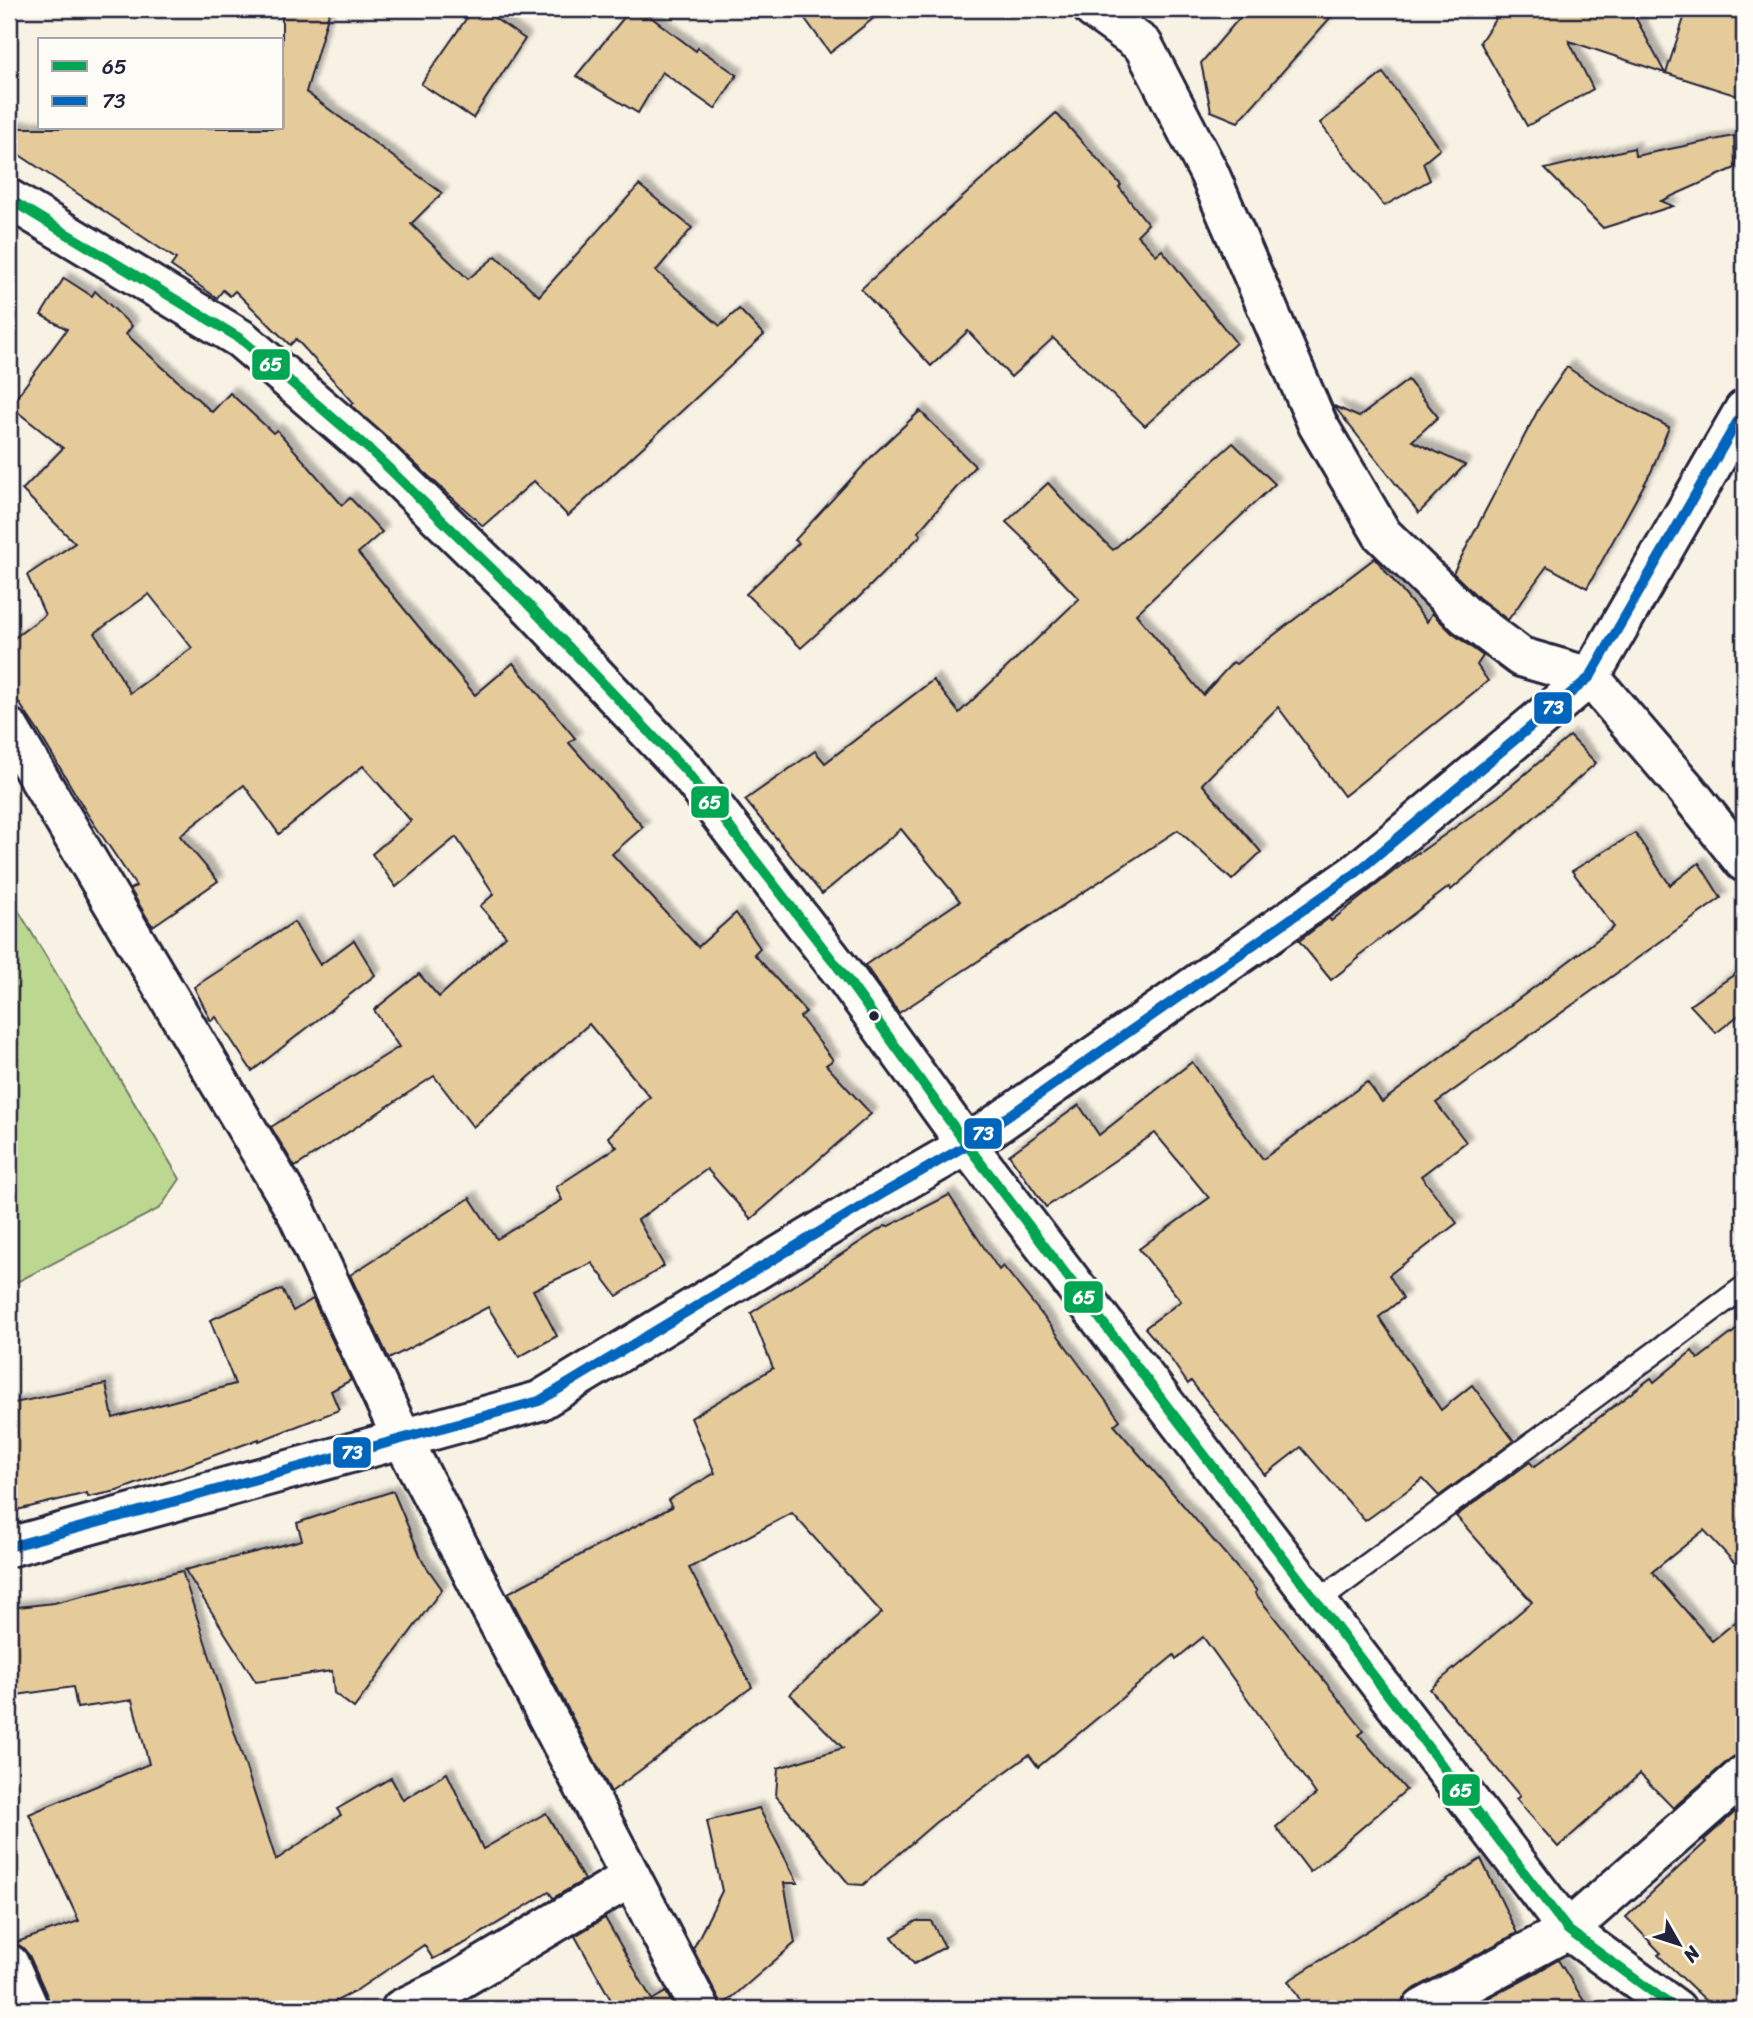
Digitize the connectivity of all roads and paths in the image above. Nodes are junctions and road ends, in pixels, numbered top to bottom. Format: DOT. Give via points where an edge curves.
graph roads {
  1 [pos="1093,9"];
  2 [pos="9,199"];
  3 [pos="1744,410"];
  4 [pos="1590,677"];
  5 [pos="9,728"];
  6 [pos="1744,862"];
  7 [pos="967,1145"];
  8 [pos="1744,1287"];
  9 [pos="402,1438"];
  10 [pos="9,1547"];
  11 [pos="1317,1602"];
  12 [pos="1744,1775"];
  13 [pos="631,1877"];
  14 [pos="1568,1930"];
  15 [pos="9,1964"];
  16 [pos="446,1997"];
  17 [pos="29,2009"];
  18 [pos="401,2009"];
  19 [pos="700,2009"];
  20 [pos="1422,2009"];
  21 [pos="1676,2009"];
  1 -- 4 [label="street" via="1143,45 1209,173 1318,425 1382,534 1465,615 1521,657"];
  2 -- 7 [label="street" via="242,339 369,449 526,602 687,772 847,979"];
  3 -- 4 [label="street"];
  4 -- 6 [label="street"];
  4 -- 7 [label="street" via="1356,873"];
  5 -- 9 [label="street" via="297,1213"];
  7 -- 9 [label="street" via="539,1401"];
  7 -- 11 [label="street"];
  8 -- 11 [label="lane"];
  9 -- 10 [label="street"];
  9 -- 13 [label="street"];
  11 -- 14 [label="street"];
  12 -- 14 [label="street"];
  13 -- 16 [label="street"];
  13 -- 19 [label="street"];
  14 -- 20 [label="street"];
  14 -- 21 [label="street"];
  15 -- 17 [label="street"];
  16 -- 18 [label="street"];
}
